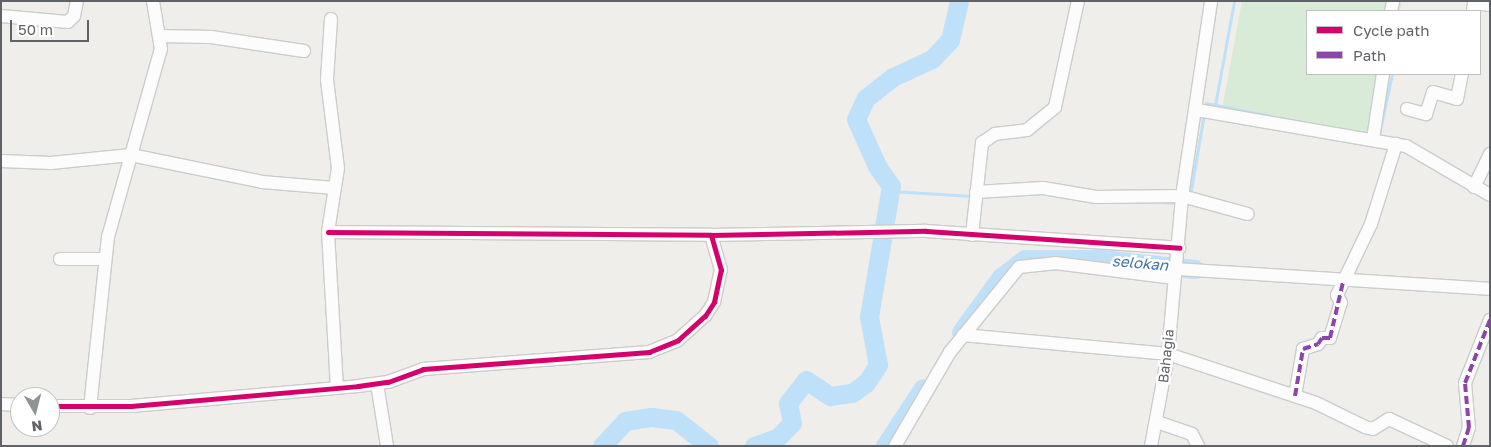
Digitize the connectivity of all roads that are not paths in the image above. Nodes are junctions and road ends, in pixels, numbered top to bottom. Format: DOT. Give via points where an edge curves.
graph roads {
  1 [pos="77,1"];
  2 [pos="153,1"];
  3 [pos="1078,1"];
  4 [pos="1211,1"];
  5 [pos="1490,5"];
  6 [pos="1473,10"];
  7 [pos="1,16"];
  8 [pos="331,20"];
  9 [pos="160,36"];
  10 [pos="304,52"];
  11 [pos="1382,75"];
  12 [pos="1462,75"];
  13 [pos="1407,109"];
  14 [pos="1197,110"];
  15 [pos="1374,135"];
  16 [pos="1396,144"];
  17 [pos="1490,154"];
  18 [pos="131,155"];
  19 [pos="1,161"];
  20 [pos="1474,187"];
  21 [pos="334,188"];
  22 [pos="1490,195"];
  23 [pos="976,196"];
  24 [pos="1183,197"];
  25 [pos="1248,214"];
  26 [pos="328,232"];
  27 [pos="972,235"];
  28 [pos="710,236"];
  29 [pos="60,259"];
  30 [pos="105,259"];
  31 [pos="1176,265"];
  32 [pos="1344,280"];
  33 [pos="1490,289"];
  34 [pos="1490,320"];
  35 [pos="963,335"];
  36 [pos="1168,354"];
  37 [pos="377,384"];
  38 [pos="337,388"];
  39 [pos="1294,396"];
  40 [pos="60,406"];
  41 [pos="90,408"];
  42 [pos="1157,422"];
  43 [pos="387,446"];
  44 [pos="895,446"];
  45 [pos="1151,446"];
  46 [pos="1198,446"];
  47 [pos="1447,446"];
  48 [pos="1463,446"];
  1 -- 7 [label="street" via="74,16 68,22"];
  2 -- 9 [label="street"];
  3 -- 23 [label="street" via="1054,106 1026,130 987,137 982,143"];
  4 -- 14 [label="street, Bahagia"];
  5 -- 6 [label="street" via="1474,3"];
  8 -- 21 [label="street" via="327,80 338,168"];
  9 -- 10 [label="street" via="210,37"];
  9 -- 18 [label="street" via="159,58"];
  11 -- 15 [label="street"];
  12 -- 13 [label="street" via="1457,99 1433,92 1426,114"];
  14 -- 15 [label="street"];
  14 -- 24 [label="street, Bahagia"];
  15 -- 16 [label="street"];
  16 -- 20 [label="street" via="1430,156"];
  16 -- 32 [label="street" via="1371,224"];
  17 -- 20 [label="street"];
  18 -- 19 [label="street" via="51,163"];
  18 -- 21 [label="street" via="262,182"];
  18 -- 30 [label="street"];
  20 -- 22 [label="street"];
  21 -- 26 [label="street"];
  23 -- 24 [label="street" via="1043,188 1096,197"];
  23 -- 27 [label="street"];
  24 -- 25 [label="street"];
  24 -- 31 [label="street, Bahagia"];
  26 -- 28 [label="street"];
  26 -- 38 [label="street"];
  27 -- 28 [label="street" via="883,231"];
  27 -- 31 [label="street"];
  28 -- 37 [label="street" via="721,270 714,302 691,330 663,348 636,354 424,369"];
  29 -- 30 [label="street"];
  30 -- 41 [label="street"];
  31 -- 32 [label="street"];
  31 -- 35 [label="street" via="1098,268 1026,264 1002,284"];
  31 -- 36 [label="street, Bahagia"];
  32 -- 33 [label="street"];
  32 -- 39 [label="street" via="1338,295 1341,303 1338,320 1330,338 1322,338 1318,344 1303,349"];
  34 -- 48 [label="street" via="1465,383 1469,428"];
  35 -- 36 [label="street"];
  35 -- 44 [label="street" via="927,387"];
  36 -- 39 [label="street"];
  36 -- 42 [label="street, Bahagia"];
  37 -- 38 [label="street"];
  37 -- 43 [label="street"];
  38 -- 41 [label="street"];
  39 -- 47 [label="street" via="1370,428 1389,419"];
  40 -- 41 [label="street"];
  42 -- 45 [label="street, Bahagia"];
  42 -- 46 [label="street" via="1192,434"];
}
